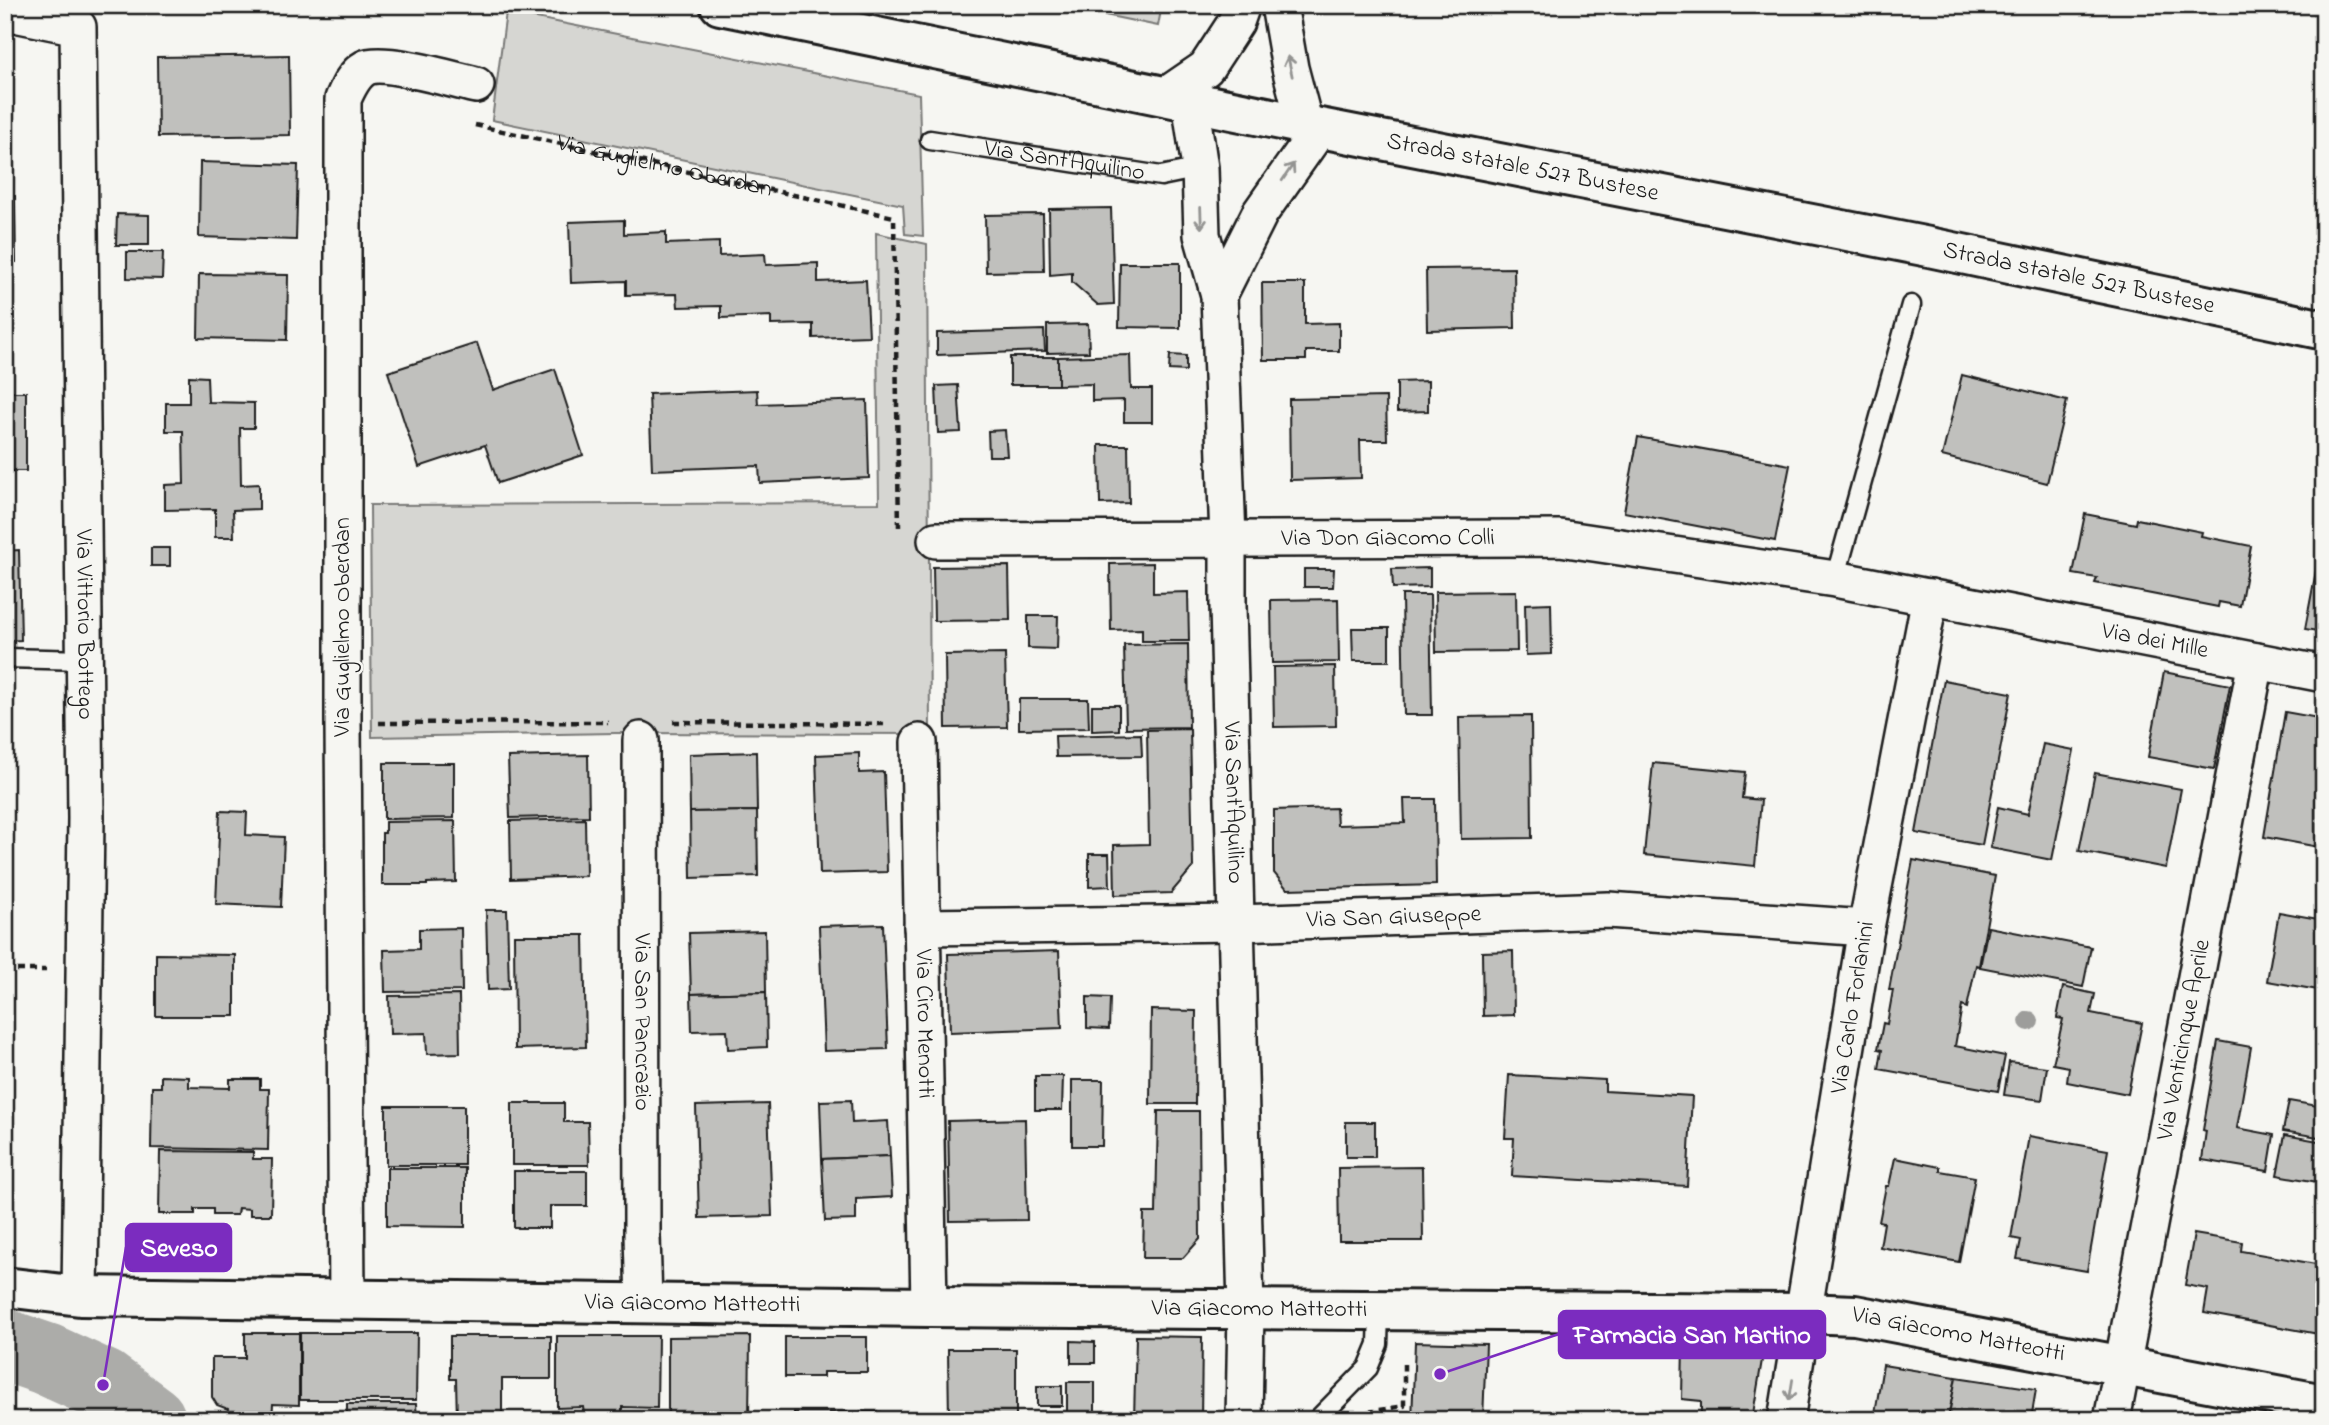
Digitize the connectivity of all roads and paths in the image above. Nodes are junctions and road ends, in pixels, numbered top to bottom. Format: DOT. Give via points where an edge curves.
graph roads {
  1 [pos="720,5"];
  2 [pos="1242,5"];
  3 [pos="1279,5"];
  4 [pos="5,12"];
  5 [pos="472,84"];
  6 [pos="1178,99"];
  7 [pos="1312,127"];
  8 [pos="930,140"];
  9 [pos="1200,168"];
  10 [pos="1219,295"];
  11 [pos="1911,305"];
  12 [pos="2324,330"];
  13 [pos="1228,538"];
  14 [pos="936,540"];
  15 [pos="1835,579"];
  16 [pos="1930,597"];
  17 [pos="1989,609"];
  18 [pos="5,658"];
  19 [pos="85,660"];
  20 [pos="2256,661"];
  21 [pos="2324,674"];
  22 [pos="343,723"];
  23 [pos="641,731"];
  24 [pos="919,742"];
  25 [pos="1238,923"];
  26 [pos="922,927"];
  27 [pos="1866,928"];
  28 [pos="5,1287"];
  29 [pos="80,1296"];
  30 [pos="347,1298"];
  31 [pos="644,1302"];
  32 [pos="929,1307"];
  33 [pos="1246,1310"];
  34 [pos="1379,1311"];
  35 [pos="1804,1313"];
  36 [pos="2123,1366"];
  37 [pos="2324,1404"];
  38 [pos="1244,1420"];
  39 [pos="1317,1420"];
  40 [pos="1786,1420"];
  41 [pos="2112,1420"];
  1 -- 6 [label="street, Strada statale 527 Bustese"];
  2 -- 6 [label="street" via="1206,68"];
  7 -- 3 [label="street, one-way" via="1290,68"];
  4 -- 19 [label="street, Via Vittorio Bottego" via="78,27"];
  5 -- 14 [label="path, Via Guglielmo Oberdan" via="461,122 894,216 899,540"];
  5 -- 22 [label="street, Via Guglielmo Oberdan" via="384,65 365,67 343,99"];
  6 -- 7 [label="street, Strada statale 527 Bustese"];
  6 -- 9 [label="street, Via Sant'Aquilino"];
  10 -- 7 [label="street, Via Sant'Aquilino, one-way" via="1260,213"];
  7 -- 12 [label="street, Strada statale 527 Bustese" via="1929,247"];
  8 -- 9 [label="lane, Via Sant'Aquilino" via="1161,176"];
  9 -- 10 [label="street, Via Sant'Aquilino, one-way" via="1202,235"];
  10 -- 13 [label="street, Via Sant'Aquilino"];
  11 -- 15 [label="lane"];
  13 -- 14 [label="street, Via Don Giacomo Colli"];
  13 -- 15 [label="street, Via Don Giacomo Colli" via="1560,538"];
  13 -- 25 [label="street, Via Sant'Aquilino"];
  15 -- 16 [label="street, Via Don Giacomo Colli"];
  16 -- 17 [label="street, Via Don Giacomo Colli"];
  16 -- 27 [label="street, Via Carlo Forlanini"];
  17 -- 20 [label="street, Via dei Mille"];
  18 -- 19 [label="lane"];
  19 -- 29 [label="street, Via Vittorio Bottego"];
  20 -- 21 [label="street, Via dei Mille"];
  20 -- 36 [label="street, Via Venticinque Aprile"];
  22 -- 23 [label="path"];
  22 -- 30 [label="street, Via Guglielmo Oberdan"];
  23 -- 24 [label="path" via="919,725"];
  23 -- 31 [label="street, Via San Pancrazio"];
  24 -- 26 [label="street, Via Ciro Menotti"];
  25 -- 26 [label="street, Via San Giuseppe"];
  25 -- 27 [label="street, Via San Giuseppe" via="1608,910"];
  25 -- 33 [label="street, Via Sant'Aquilino"];
  26 -- 32 [label="street, Via Ciro Menotti"];
  27 -- 35 [label="street, Via Carlo Forlanini"];
  28 -- 29 [label="street, Via Giacomo Matteotti"];
  29 -- 30 [label="street, Via Giacomo Matteotti"];
  30 -- 31 [label="street, Via Giacomo Matteotti"];
  31 -- 32 [label="street, Via Giacomo Matteotti"];
  32 -- 33 [label="street, Via Giacomo Matteotti"];
  33 -- 34 [label="street, Via Giacomo Matteotti"];
  33 -- 38 [label="street, Via Sant'Aquilino"];
  34 -- 35 [label="street, Via Giacomo Matteotti"];
  34 -- 39 [label="lane, Via Giacomo Matteotti" via="1378,1344 1368,1368"];
  35 -- 36 [label="street, Via Giacomo Matteotti" via="1856,1315"];
  35 -- 40 [label="street, Via Carlo Forlanini, one-way"];
  36 -- 37 [label="street, Via Giacomo Matteotti"];
  36 -- 41 [label="street, Via Venticinque Aprile"];
}
